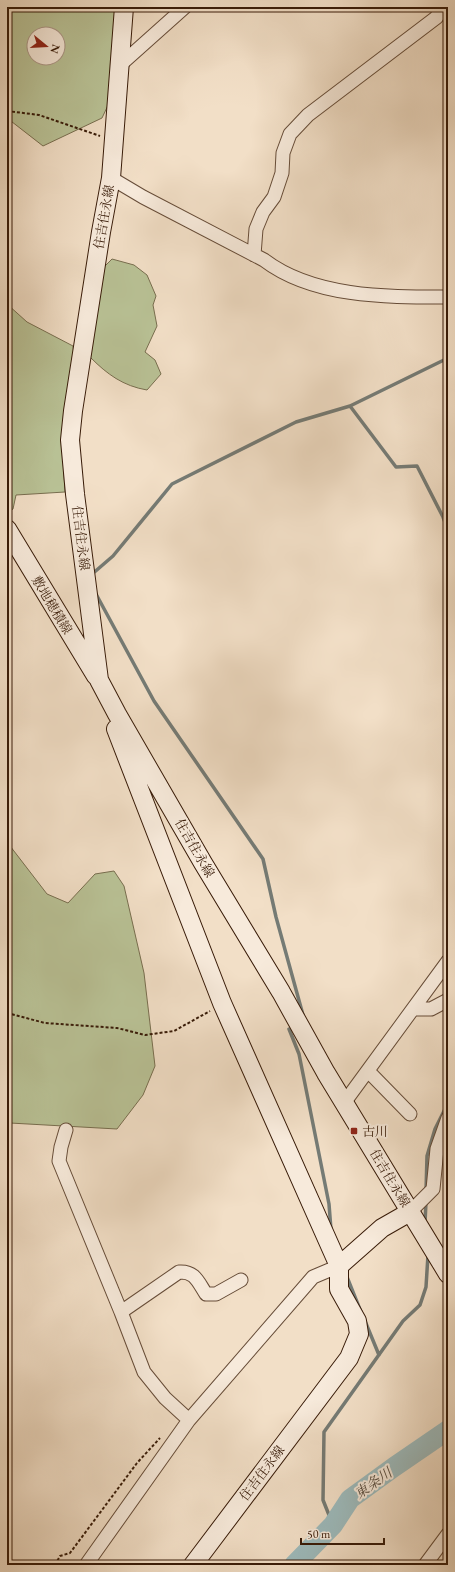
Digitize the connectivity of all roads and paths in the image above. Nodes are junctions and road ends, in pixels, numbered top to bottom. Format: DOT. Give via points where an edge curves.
graph roads {
  1 [pos="124,7"];
  2 [pos="185,7"];
  3 [pos="440,7"];
  4 [pos="120,66"];
  5 [pos="7,111"];
  6 [pos="113,144"];
  7 [pos="111,178"];
  8 [pos="254,255"];
  9 [pos="448,297"];
  10 [pos="7,529"];
  11 [pos="99,680"];
  12 [pos="117,714"];
  13 [pos="448,962"];
  14 [pos="448,1000"];
  15 [pos="222,1004"];
  16 [pos="413,1009"];
  17 [pos="7,1013"];
  18 [pos="368,1071"];
  19 [pos="344,1103"];
  20 [pos="410,1114"];
  21 [pos="448,1118"];
  22 [pos="66,1130"];
  23 [pos="410,1212"];
  24 [pos="339,1266"];
  25 [pos="448,1274"];
  26 [pos="242,1280"];
  27 [pos="121,1312"];
  28 [pos="190,1420"];
  29 [pos="162,1436"];
  30 [pos="448,1534"];
  31 [pos="55,1565"];
  32 [pos="86,1565"];
  33 [pos="193,1565"];
  34 [pos="425,1565"];
  1 -- 4 [label="main road, 住吉住永線"];
  2 -- 4 [label="street"];
  3 -- 8 [label="street" via="437,17 308,116 290,134 283,153 282,173 274,197 263,212 256,229"];
  4 -- 6 [label="main road, 住吉住永線"];
  5 -- 6 [label="path" via="39,115 107,138"];
  6 -- 7 [label="main road, 住吉住永線"];
  7 -- 8 [label="street"];
  7 -- 11 [label="main road, 住吉住永線" via="70,440"];
  8 -- 9 [label="street" via="271,266 319,286 363,295"];
  10 -- 11 [label="main road, 敷地穂積線"];
  11 -- 12 [label="main road, 住吉住永線"];
  12 -- 15 [label="main road" via="116,730"];
  12 -- 19 [label="main road, 住吉住永線"];
  13 -- 16 [label="street"];
  14 -- 16 [label="street" via="431,1009"];
  15 -- 17 [label="path" via="174,1031 145,1035 117,1028 45,1023"];
  15 -- 24 [label="main road"];
  16 -- 18 [label="street"];
  18 -- 19 [label="street"];
  18 -- 20 [label="street"];
  19 -- 23 [label="main road, 住吉住永線"];
  21 -- 23 [label="street" via="437,1149 433,1189"];
  22 -- 27 [label="street" via="59,1160"];
  23 -- 24 [label="main road, 住吉住永線" via="382,1228"];
  23 -- 25 [label="main road"];
  24 -- 28 [label="street" via="313,1277"];
  24 -- 33 [label="main road, 住吉住永線" via="340,1289 357,1321 359,1334 349,1358"];
  26 -- 27 [label="street" via="216,1294 206,1294 195,1276 179,1272"];
  27 -- 28 [label="street" via="144,1372 165,1398"];
  28 -- 32 [label="street"];
  29 -- 31 [label="path" via="138,1463 70,1553 60,1556"];
  30 -- 34 [label="street"];
}
